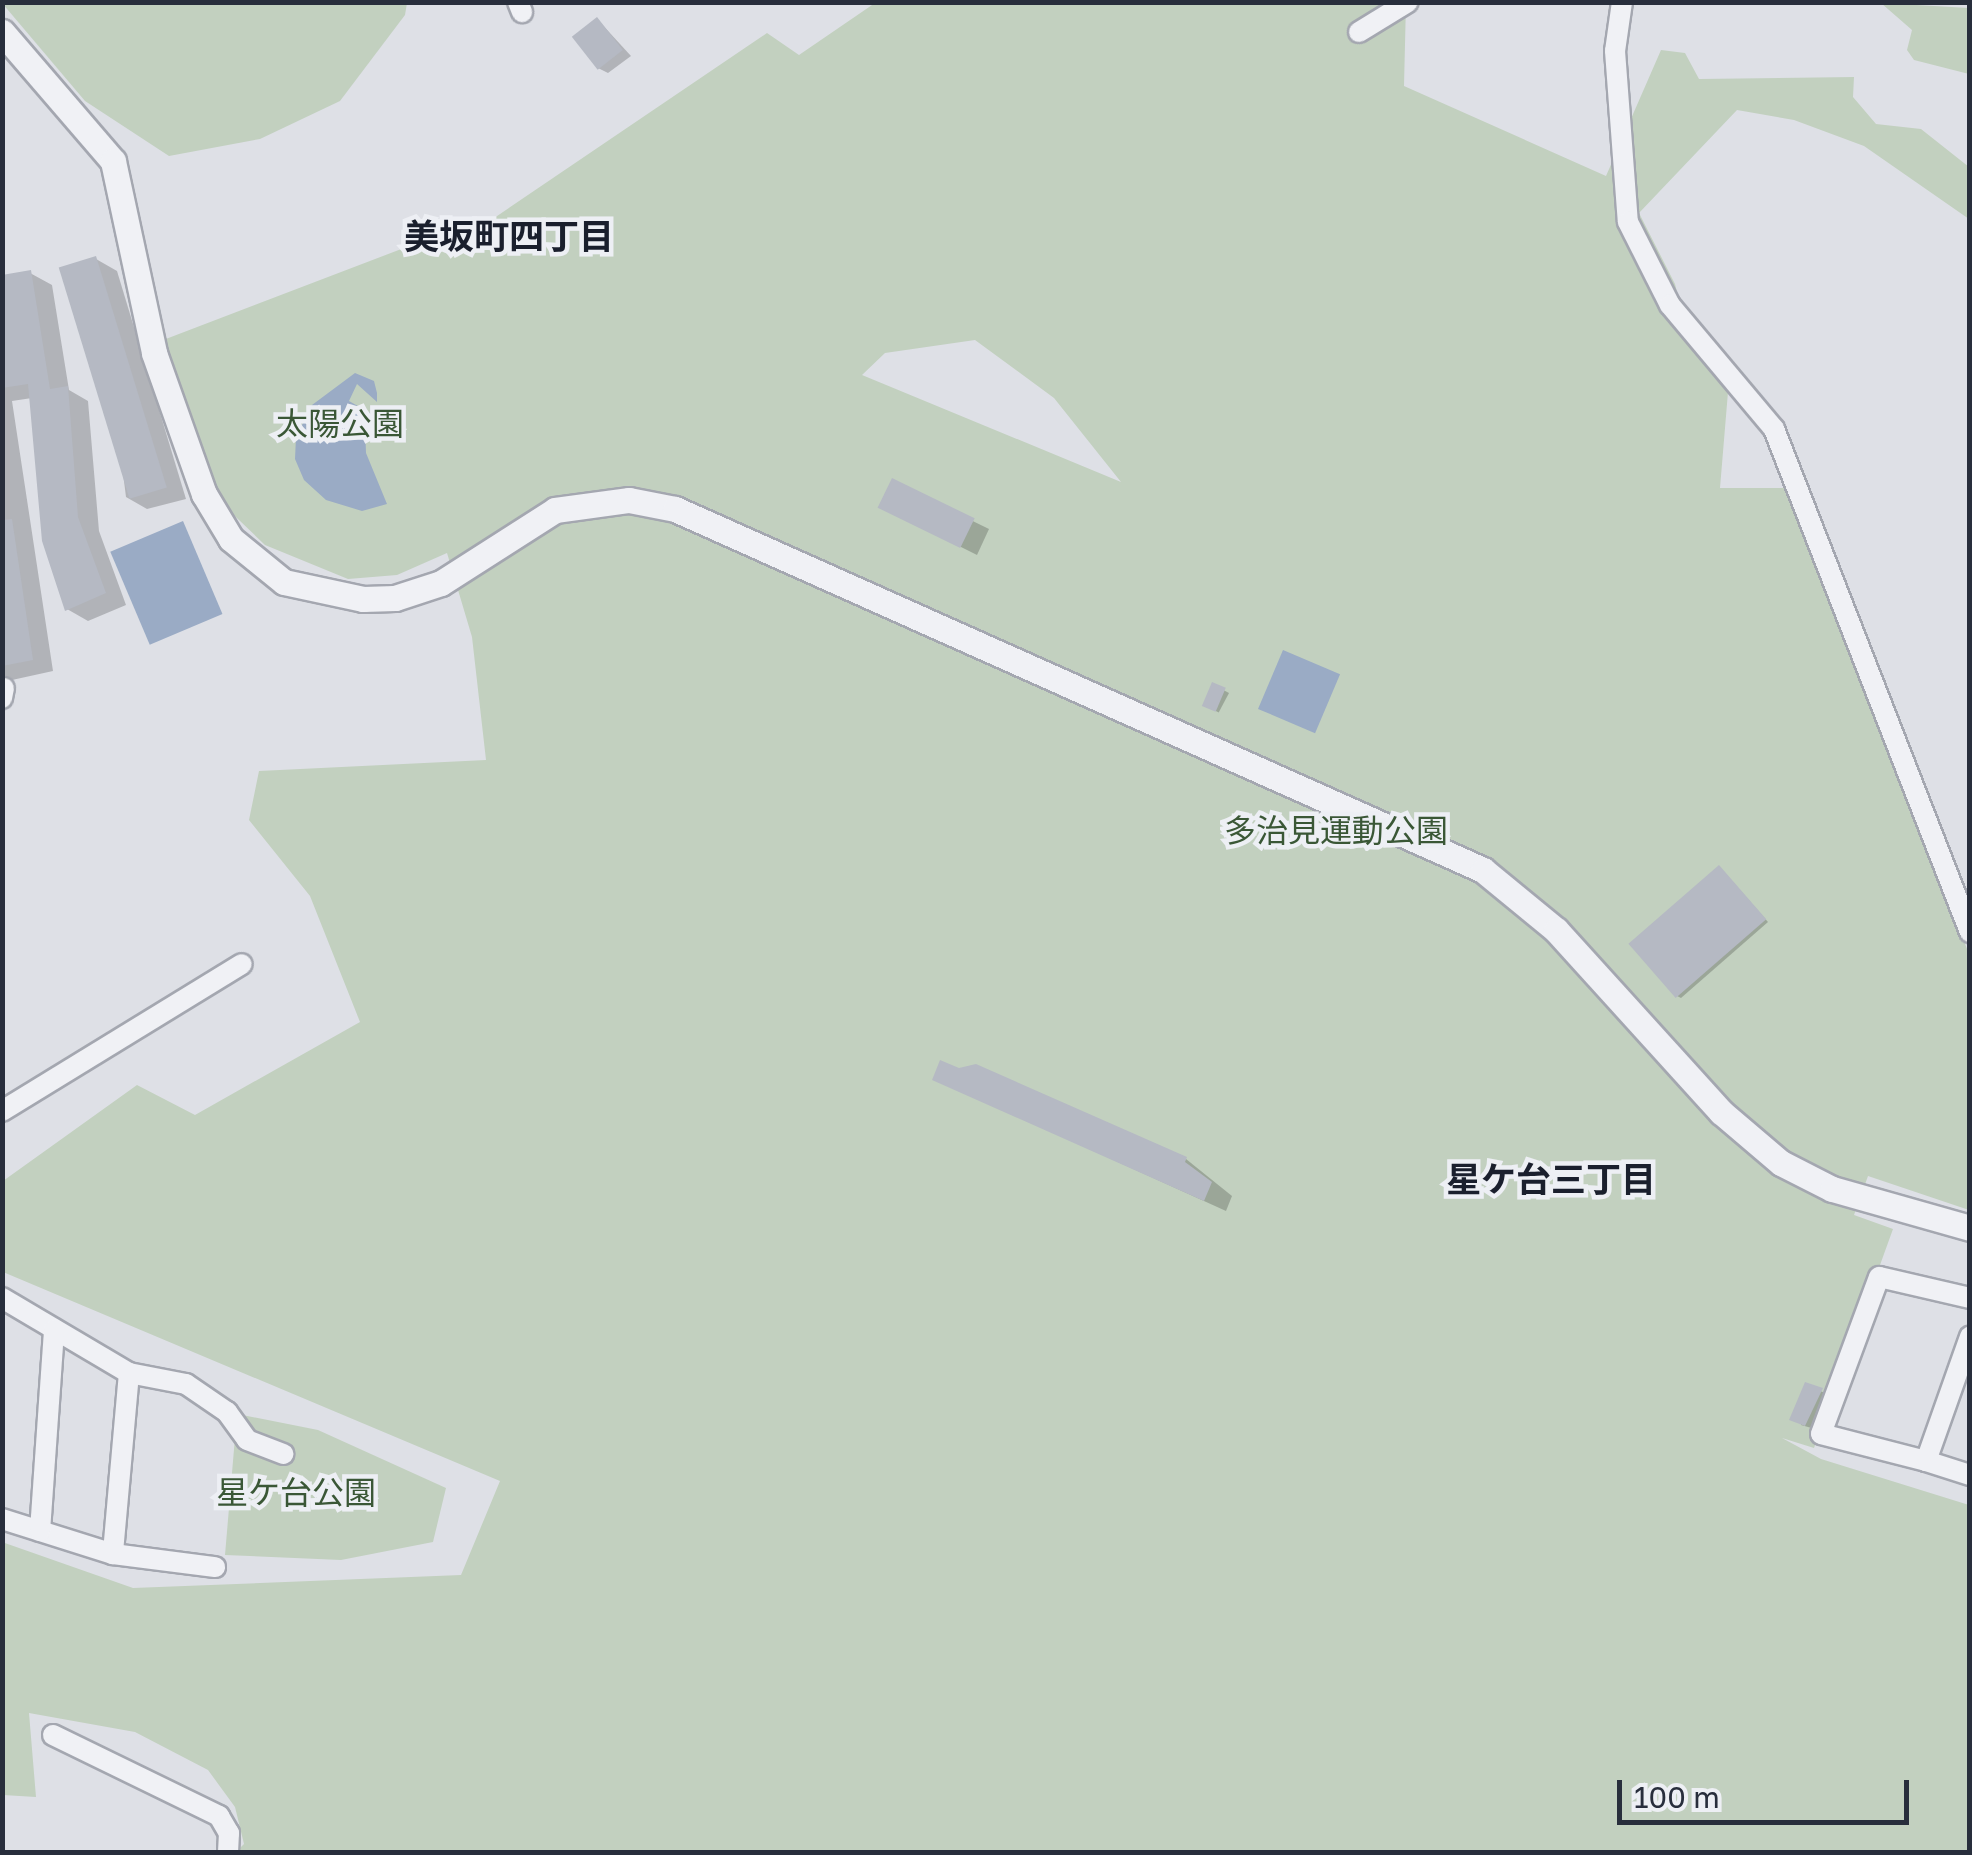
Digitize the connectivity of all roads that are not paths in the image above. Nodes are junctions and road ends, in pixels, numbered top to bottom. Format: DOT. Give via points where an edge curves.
graph roads {
  1 [pos="1408,2"];
  2 [pos="1622,2"];
  3 [pos="2,32"];
  4 [pos="1360,32"];
  5 [pos="1970,932"];
  6 [pos="242,964"];
  7 [pos="2,1111"];
  8 [pos="1970,1228"];
  9 [pos="2,1298"];
  10 [pos="1970,1298"];
  11 [pos="54,1329"];
  12 [pos="1970,1338"];
  13 [pos="129,1374"];
  14 [pos="282,1454"];
  15 [pos="1926,1461"];
  16 [pos="1970,1476"];
  17 [pos="2,1518"];
  18 [pos="40,1530"];
  19 [pos="113,1554"];
  20 [pos="215,1567"];
  21 [pos="53,1736"];
  22 [pos="228,1852"];
  1 -- 4 [label="street"];
  2 -- 5 [label="street" via="1615,51 1628,222 1670,306 1774,429"];
  3 -- 8 [label="street" via="113,161 154,353 204,494 231,539 284,582 363,600 395,598 441,583 555,510 629,500 675,509 1483,870 1556,930 1720,1112 1780,1163 1874,1203"];
  6 -- 7 [label="street"];
  9 -- 11 [label="street"];
  10 -- 15 [label="street" via="1879,1277 1822,1434"];
  11 -- 13 [label="street"];
  11 -- 18 [label="street"];
  12 -- 15 [label="street"];
  13 -- 14 [label="street" via="186,1384 227,1412 247,1440"];
  13 -- 19 [label="street"];
  15 -- 16 [label="street"];
  17 -- 18 [label="street"];
  18 -- 19 [label="street"];
  19 -- 20 [label="street"];
  21 -- 22 [label="street" via="220,1816 229,1833"];
}
